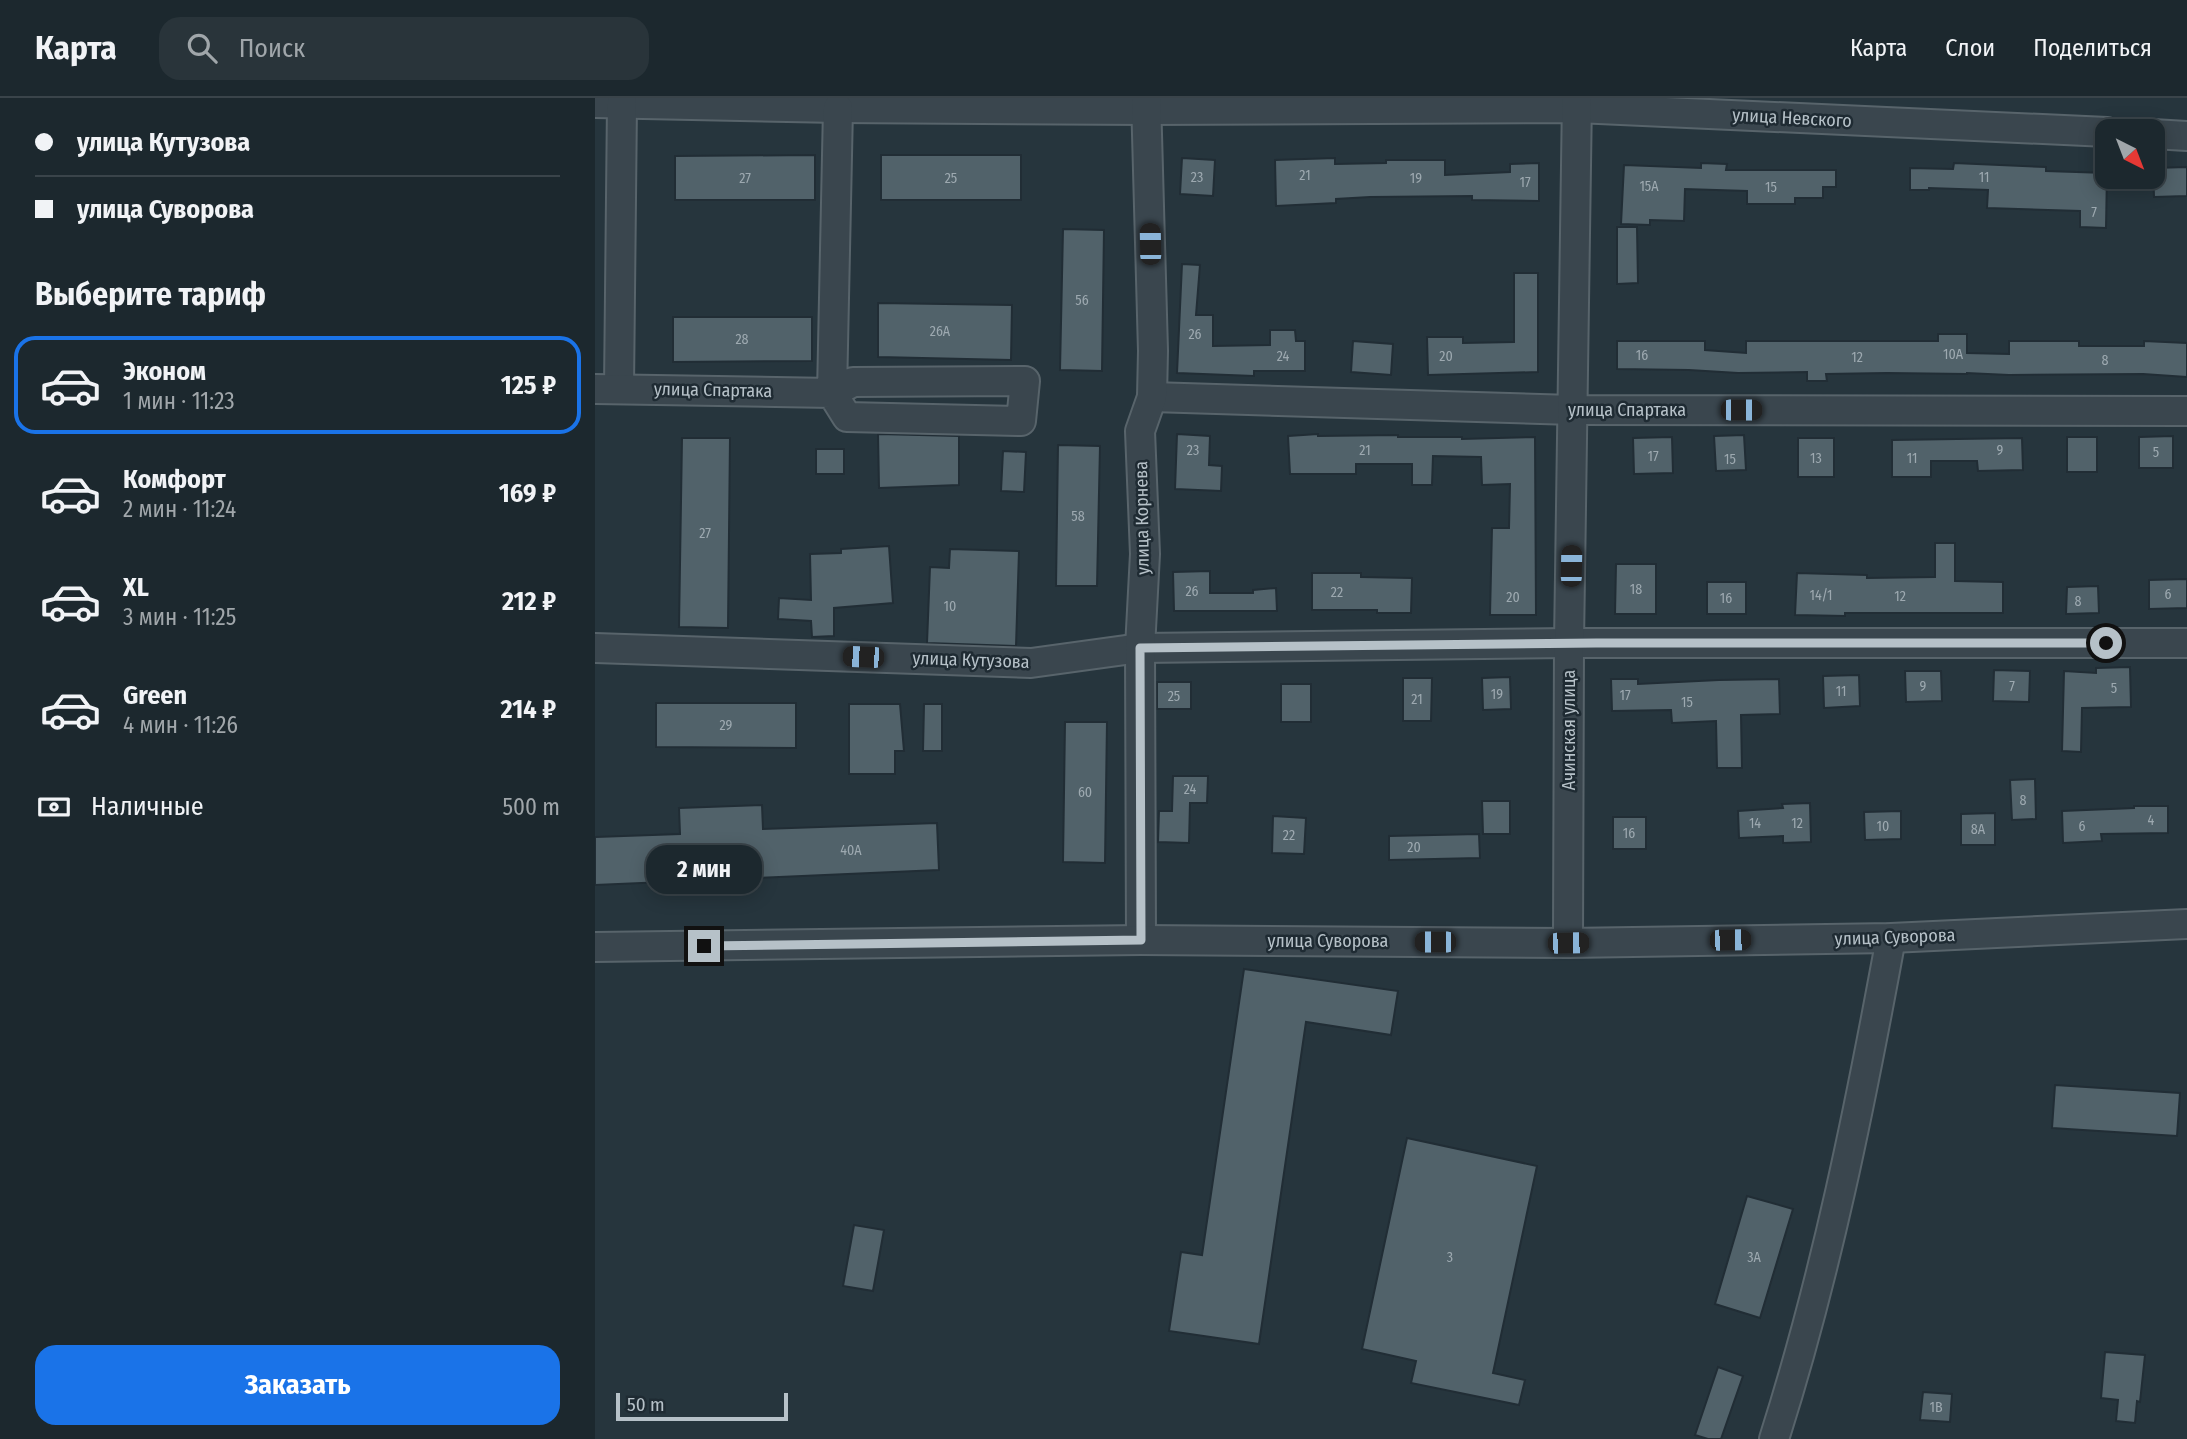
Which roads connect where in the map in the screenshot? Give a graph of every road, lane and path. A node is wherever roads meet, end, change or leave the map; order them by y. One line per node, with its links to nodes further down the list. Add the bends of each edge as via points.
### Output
1 (608, 103): 4 (street, улица Невского); 8 (street)
2 (1577, 103): 3 (street, улица Невского); 5 (street, улица Невского); 11 (street, Ачинская улица)
3 (1145, 104): 4 (street, улица Невского); 10 (street, улица Корнева)
4 (838, 108): 9 (street)
5 (2095, 131)
6 (2165, 135): 7 (street)
7 (2187, 136)
8 (607, 388): 9 (street, улица Спартака)
9 (832, 393): 9 (street, via 847,417 1021,421 1025,381 853,382)
10 (1152, 397): 11 (street, улица Спартака); 16 (street, улица Корнева, via 1140,431 1145,554)
11 (1573, 410): 12 (street, улица Спартака); 13 (street, Ачинская улица)
12 (2187, 411)
13 (1569, 643): 14 (street, улица Кутузова); 16 (street, улица Кутузова); 20 (street, Ачинская улица)
14 (2187, 643)
15 (595, 648): 16 (street, улица Кутузова, via 1031,663)
16 (1140, 648): 19 (street, улица Корнева)
17 (2187, 924): 18 (street, улица Суворова)
18 (1891, 938): 20 (street, улица Суворова); 22 (street, via 1826,1259)
19 (1141, 940): 20 (street, улица Суворова); 21 (street, улица Суворова)
20 (1568, 943)
21 (595, 947)
22 (1774, 1439)

